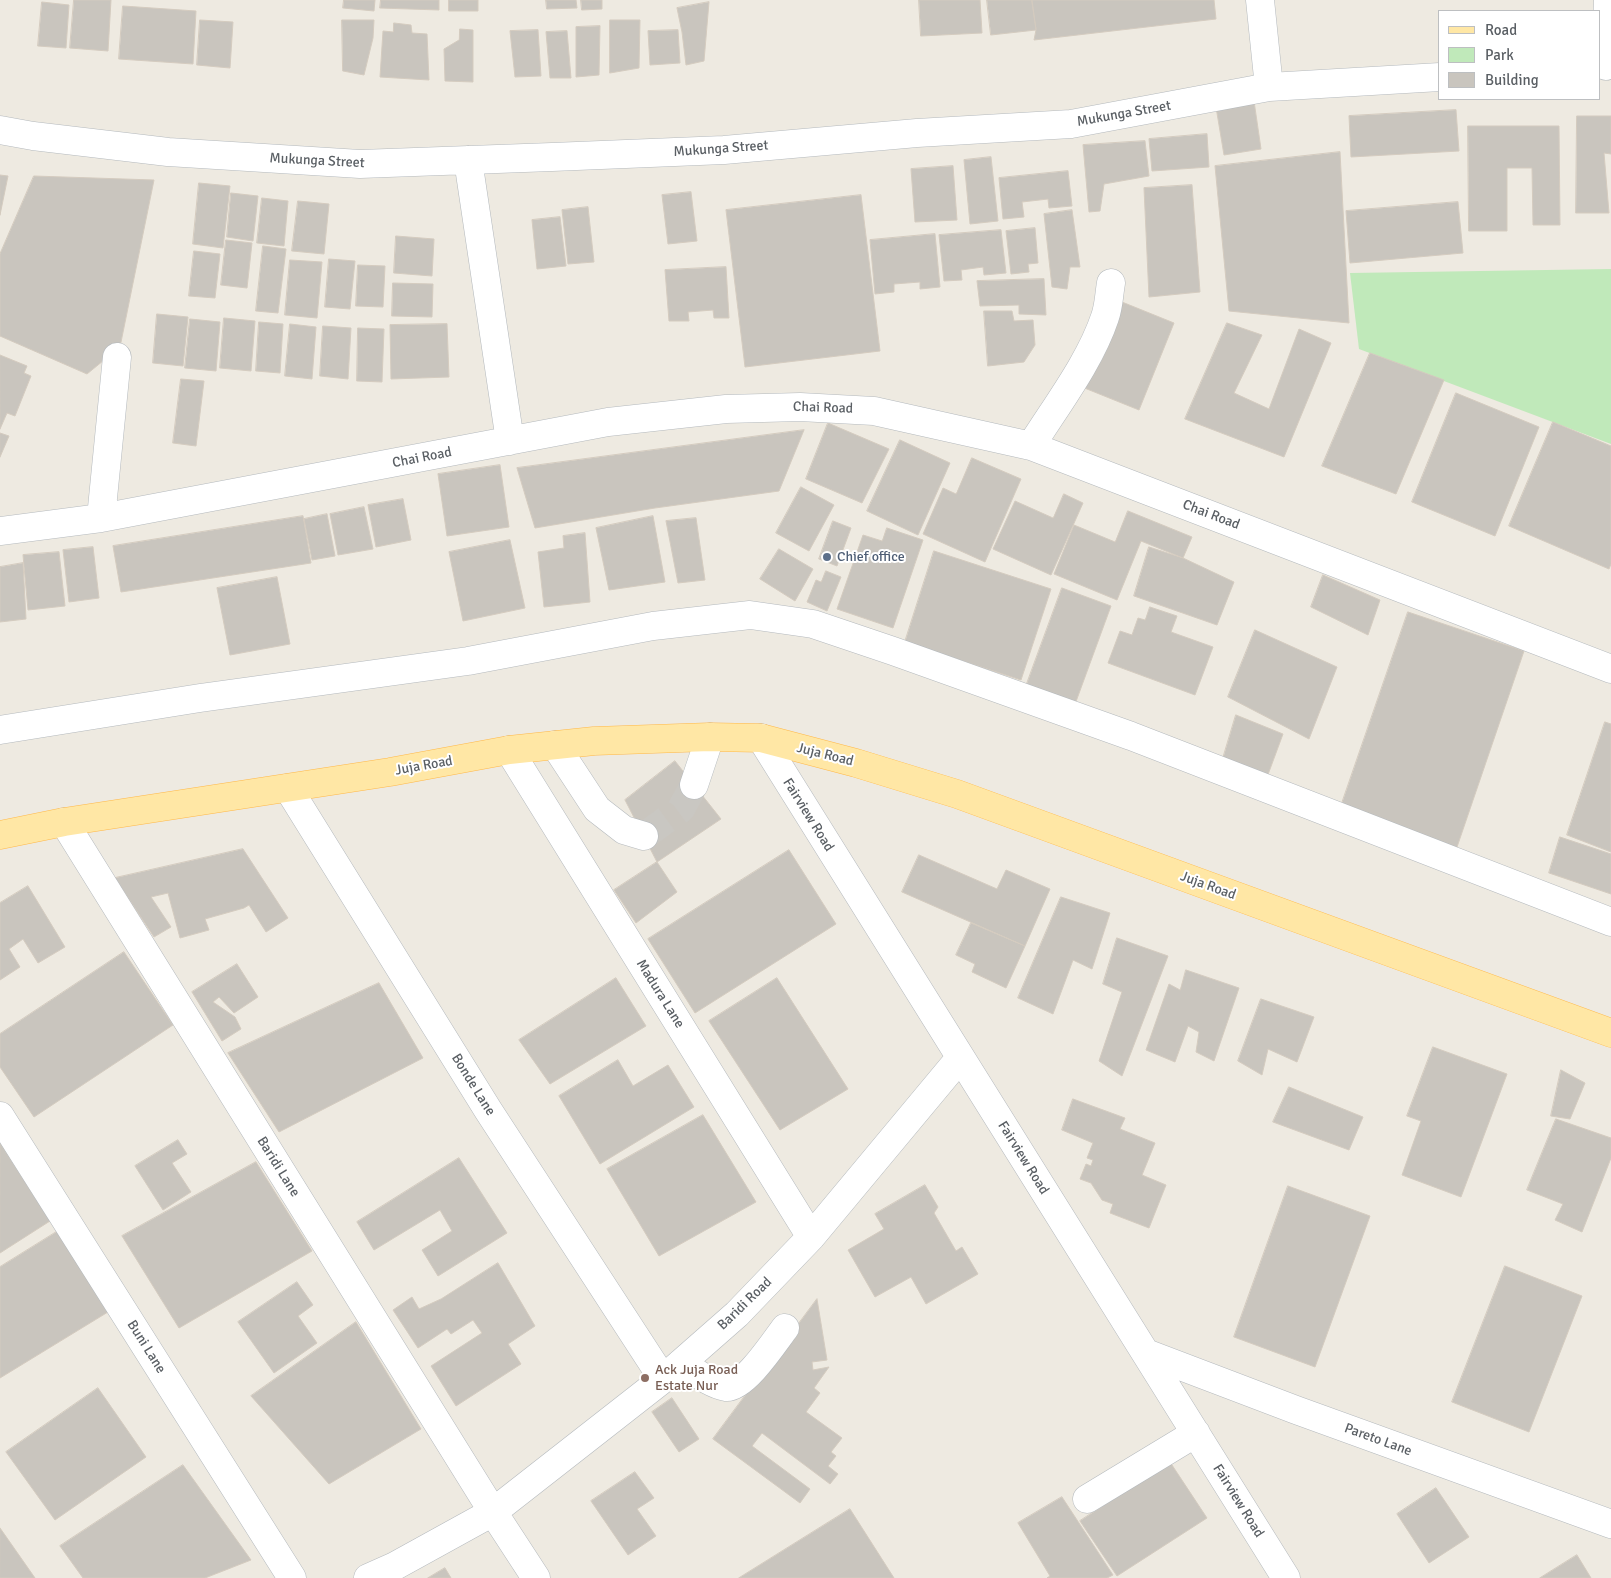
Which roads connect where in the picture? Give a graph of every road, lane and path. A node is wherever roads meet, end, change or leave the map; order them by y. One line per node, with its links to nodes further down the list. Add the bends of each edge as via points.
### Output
1 (1260, 0): 5 (street)
2 (1608, 0): 3 (street)
3 (1606, 66)
4 (1438, 76): 5 (street, Mukunga Street)
5 (1268, 87): 7 (street, Mukunga Street, via 1071,124 917,133 724,150)
6 (0, 130): 7 (street, Mukunga Street, via 168,152 351,164)
7 (468, 160): 10 (street)
8 (1111, 282): 11 (street, via 1106,315 1095,341)
9 (117, 356): 12 (street)
10 (510, 441): 11 (street, Chai Road, via 608,422 726,409 800,406 874,411); 12 (street, Chai Road)
11 (1031, 446): 14 (street, Chai Road)
12 (101, 518): 13 (street, Chai Road)
13 (0, 531)
14 (1611, 669)
15 (0, 730): 25 (street, via 468,661 654,626 750,615 813,624 1131,736)
16 (710, 737): 17 (main road, Juja Road); 18 (main road, Juja Road); 20 (street)
17 (761, 738): 26 (main road, Juja Road, via 957,794); 27 (street, Fairview Road)
18 (555, 745): 19 (main road, Juja Road); 24 (street, via 597,809 624,830)
19 (509, 750): 21 (main road, Juja Road); 29 (street, Madura Lane)
20 (694, 785)
21 (288, 788): 22 (main road, Juja Road); 32 (street, Bonde Lane, via 488,1110)
22 (64, 822): 23 (main road, Juja Road); 35 (street, Baridi Lane)
23 (0, 835)
24 (644, 836)
25 (1611, 922)
26 (1611, 1033)
27 (960, 1058): 29 (street, Baridi Road); 31 (street, Fairview Road)
28 (0, 1116): 37 (street, Buni Lane)
29 (811, 1238): 32 (street, Baridi Road, via 737,1314)
30 (785, 1328): 32 (street, via 746,1377 733,1386 725,1387)
31 (1146, 1353): 33 (street, Fairview Road); 36 (street, Pareto Lane)
32 (672, 1371): 35 (street, Baridi Road)
33 (1196, 1433): 34 (street); 40 (street, Fairview Road)
34 (1087, 1499)
35 (493, 1512): 38 (street, Baridi Road); 39 (street, Baridi Lane)
36 (1611, 1524)
37 (292, 1578)
38 (368, 1578)
39 (536, 1578)
40 (1286, 1578)

